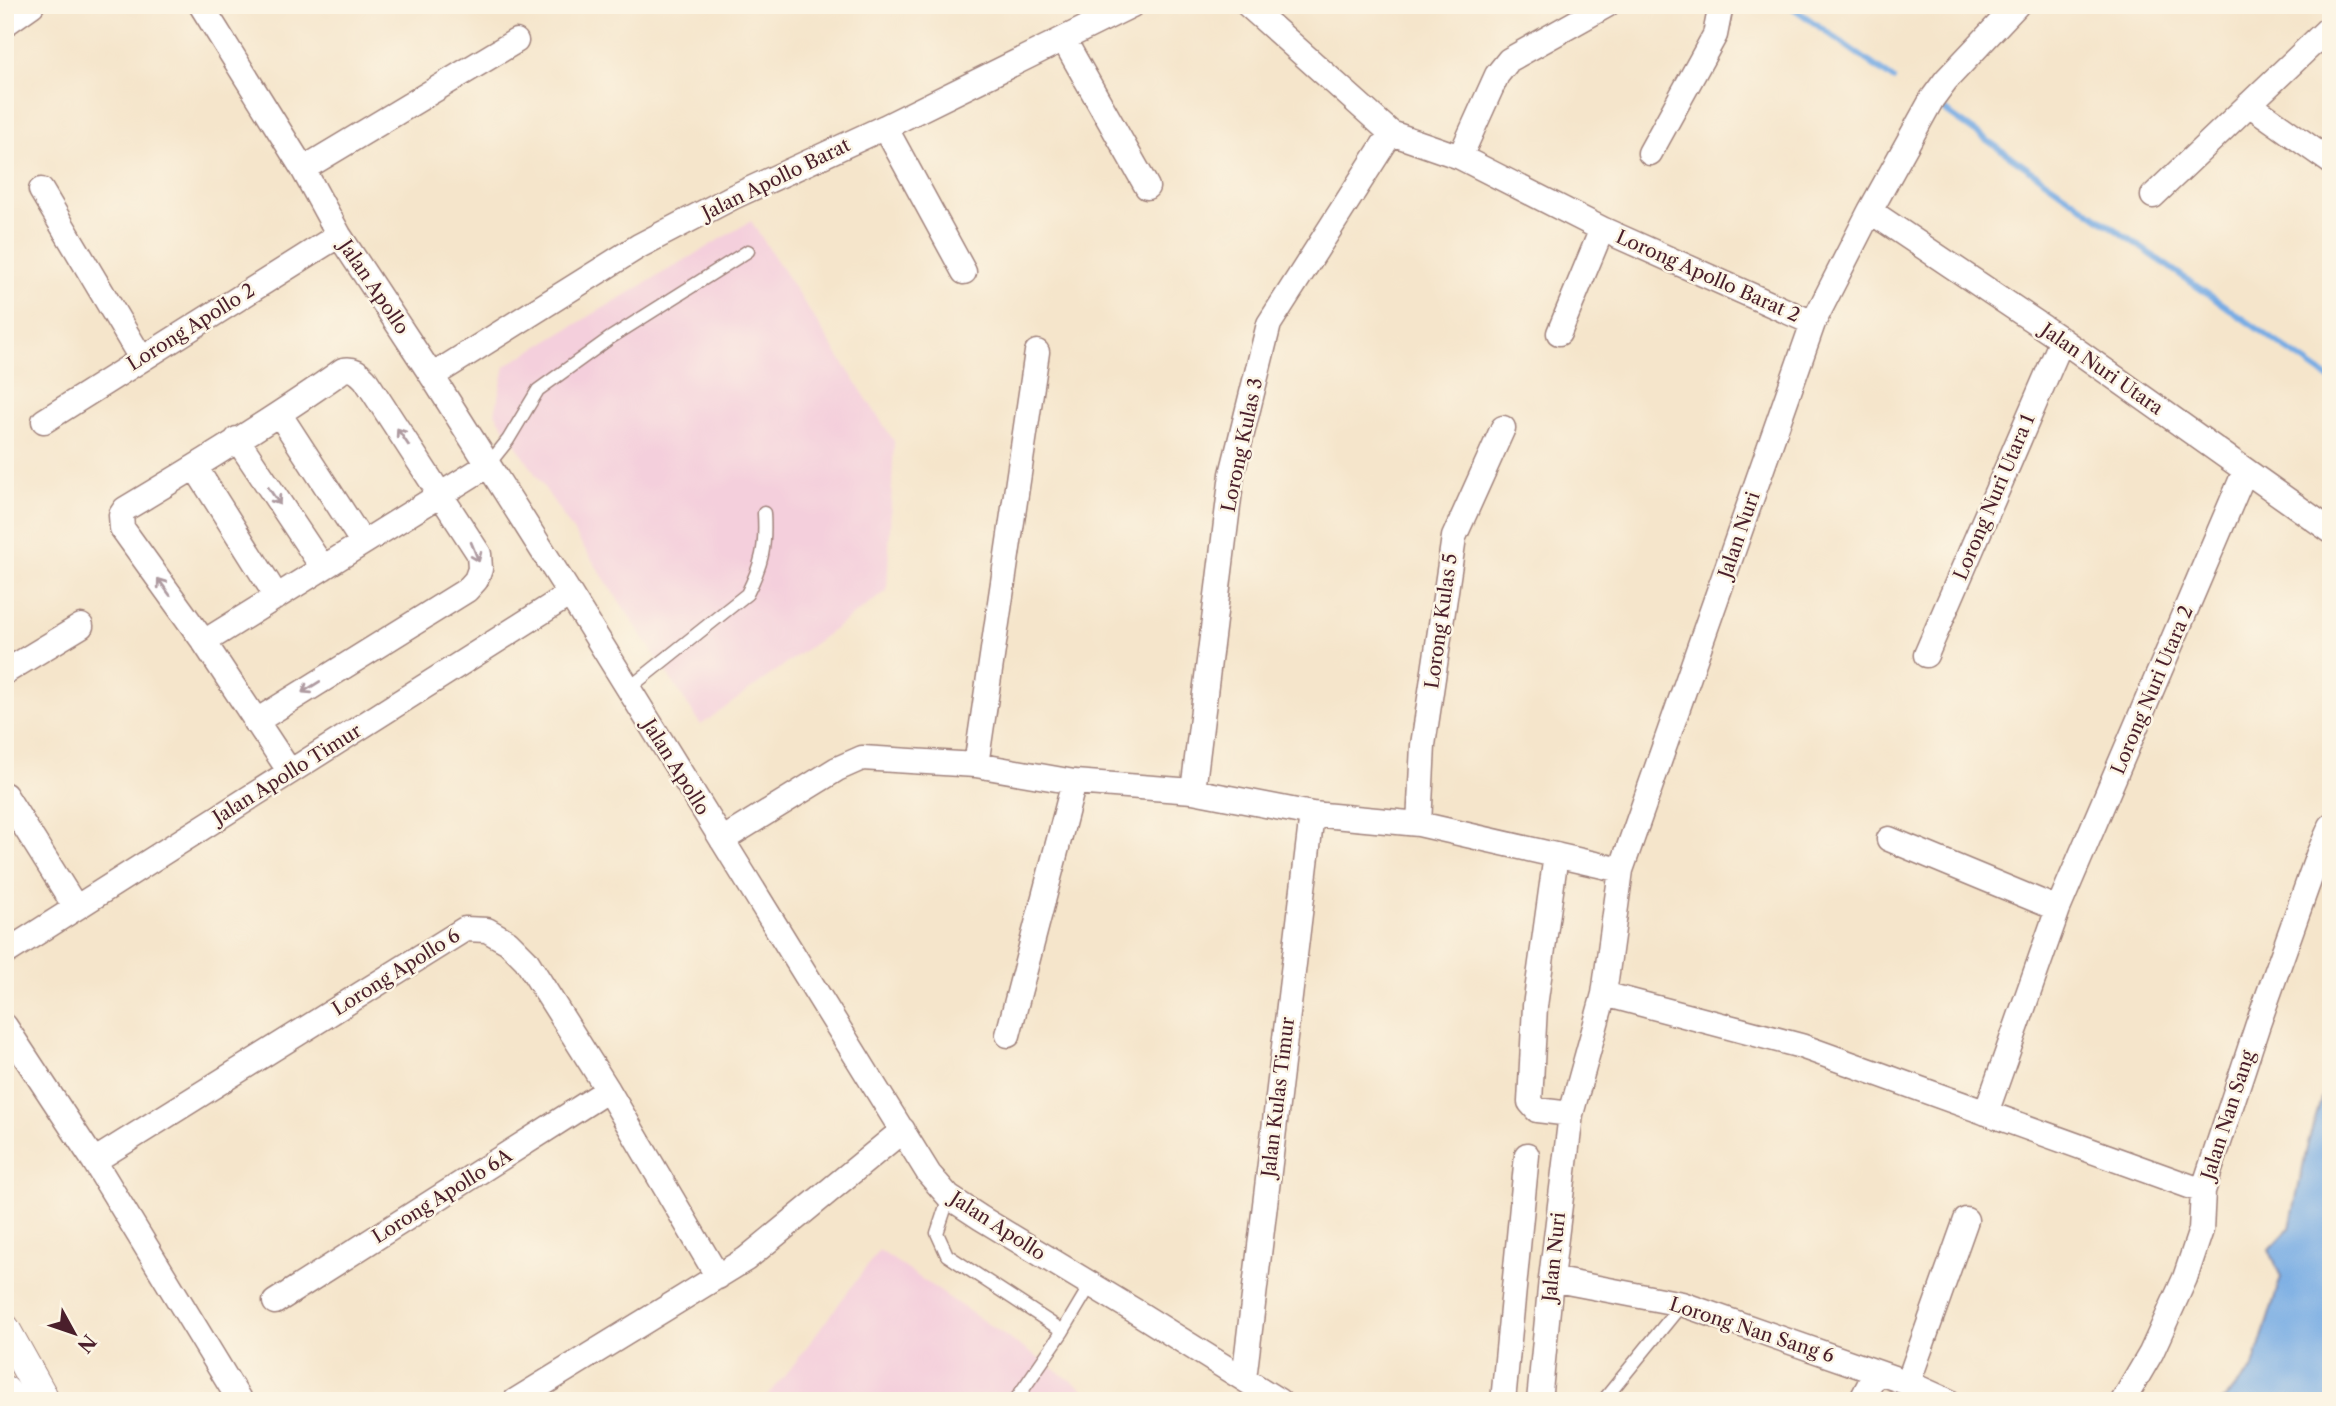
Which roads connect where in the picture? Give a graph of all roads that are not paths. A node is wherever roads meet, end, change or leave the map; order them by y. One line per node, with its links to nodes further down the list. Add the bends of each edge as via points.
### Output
1 (32, 5): 8 (street)
2 (201, 5): 18 (street, Jalan Apollo)
3 (1132, 5): 10 (street, Jalan Apollo Barat)
4 (1248, 5): 14 (street, Lorong Apollo Barat 2)
5 (1607, 5): 16 (street, via 1509,60 1497,75)
6 (1721, 5): 15 (street, via 1715,35)
7 (2017, 5): 22 (street, Jalan Nuri, via 1931,99)
8 (5, 24)
9 (2331, 26): 12 (street)
10 (1064, 40): 13 (street, Jalan Apollo Barat); 19 (street)
11 (516, 41): 18 (street)
12 (2249, 104): 17 (street); 21 (street)
13 (885, 127): 26 (street); 32 (street, Jalan Apollo Barat, via 639,246)
14 (1391, 133): 16 (street, Lorong Apollo Barat 2); 56 (street, Lorong Kulas 3, via 1269,324 1233,474)
15 (1650, 153)
16 (1460, 157): 23 (street, Lorong Apollo Barat 2)
17 (2331, 162)
18 (303, 169): 24 (street, Jalan Apollo)
19 (1147, 187)
20 (41, 190): 31 (street)
21 (2153, 196)
22 (1870, 211): 27 (street, Jalan Nuri); 29 (street, Jalan Nuri Utara)
23 (1602, 229): 27 (street, Lorong Apollo Barat 2); 28 (street, Lorong Apollo Barat 2)
24 (339, 235): 31 (street, Lorong Apollo 2); 32 (street, Jalan Apollo)
25 (748, 251): 37 (lane, via 610,338 538,390)
26 (964, 272)
27 (1813, 323): 64 (street, Jalan Nuri)
28 (1559, 333)
29 (2062, 340): 39 (street, Jalan Nuri Utara); 49 (street, Lorong Nuri Utara 1)
30 (1037, 352): 53 (street)
31 (141, 358): 34 (street, Lorong Apollo 2)
32 (432, 376): 37 (street, Jalan Apollo)
33 (280, 415): 36 (street); 40 (street, one-way to 33, via 356,370 344,370); 43 (street)
34 (44, 421)
35 (1503, 428): 59 (street, Lorong Kulas 5, via 1454,537 1423,745)
36 (237, 439): 38 (street); 44 (street, one-way to 44)
37 (488, 465): 40 (street); 45 (street, Jalan Apollo)
38 (195, 467): 46 (street); 48 (street, one-way to 38, via 120,519 125,509)
39 (2245, 471): 42 (street, Jalan Nuri Utara); 66 (street, Lorong Nuri Utara 2)
40 (441, 493): 43 (street); 52 (street, one-way to 52, via 479,554 477,580)
41 (764, 513): 51 (lane, via 765,543 747,594)
42 (2331, 531)
43 (363, 543): 44 (street)
44 (323, 568): 46 (street)
45 (570, 594): 51 (street, Jalan Apollo); 54 (street, Jalan Apollo Timur)
46 (277, 597): 48 (street)
47 (81, 626): 50 (street)
48 (204, 642): 52 (street)
49 (1926, 655)
50 (5, 672)
51 (628, 689): 62 (street, Jalan Apollo)
52 (255, 722): 54 (street)
53 (976, 765): 55 (street); 62 (street, via 862,758)
54 (290, 772): 65 (street, Jalan Apollo Timur)
55 (1074, 782): 56 (street); 70 (street)
56 (1193, 791): 58 (street)
57 (5, 795): 65 (street)
58 (1312, 814): 59 (street); 91 (street, Jalan Kulas Timur)
59 (1419, 824): 63 (street)
60 (2331, 826): 77 (street, Jalan Nan Sang)
61 (1889, 839): 66 (street)
62 (722, 840): 74 (street, Jalan Apollo)
63 (1556, 855): 64 (street); 73 (street, via 1535,1006 1530,1102 1537,1111)
64 (1621, 870): 68 (street, Jalan Nuri)
65 (76, 908): 67 (street, Jalan Apollo Timur)
66 (2059, 909): 72 (street, Lorong Nuri Utara 2)
67 (5, 953)
68 (1604, 994): 72 (street, via 1801,1046); 73 (street, Jalan Nuri)
69 (5, 1026): 76 (street)
70 (1008, 1035)
71 (608, 1090): 76 (street, Lorong Apollo 6, via 526,960 487,930 465,929); 82 (street, Lorong Apollo 6); 85 (street, Lorong Apollo 6A)
72 (1986, 1113): 77 (street)
73 (1572, 1114): 80 (street, Jalan Nuri)
74 (904, 1130): 79 (street, Jalan Apollo, via 929,1174); 82 (street)
75 (1527, 1155): 78 (street, Jalan Nuri)
76 (94, 1161): 97 (street)
77 (2203, 1191): 105 (street, Jalan Nan Sang, via 2201,1230 2185,1278)
78 (1522, 1196): 80 (street); 90 (street, Jalan Nuri)
79 (949, 1197): 84 (street, Jalan Apollo); 88 (lane, via 937,1233 947,1255)
80 (1559, 1203): 83 (street, Jalan Nuri)
81 (1966, 1220): 92 (street)
82 (718, 1277): 98 (street)
83 (1551, 1279): 86 (street, Lorong Nan Sang 6); 93 (street, Jalan Nuri)
84 (1091, 1284): 88 (lane); 91 (street, Jalan Apollo)
85 (275, 1302)
86 (1682, 1304): 89 (street, Lorong Nan Sang 6); 102 (lane)
87 (5, 1329): 96 (street)
88 (1063, 1331): 99 (lane)
89 (1876, 1372): 92 (street, Lorong Nan Sang 6); 103 (street)
90 (1507, 1373): 93 (street); 101 (street, Jalan Nuri)
91 (1244, 1379): 100 (street, Jalan Apollo)
92 (1909, 1383): 104 (street, Lorong Nan Sang 6)
93 (1541, 1389)
94 (5, 1391): 95 (street)
95 (11, 1401)
96 (45, 1401)
97 (240, 1401)
98 (515, 1401)
99 (1014, 1401)
100 (1279, 1401)
101 (1503, 1401)
102 (1603, 1401)
103 (1861, 1401)
104 (1948, 1401)
105 (2123, 1401)

